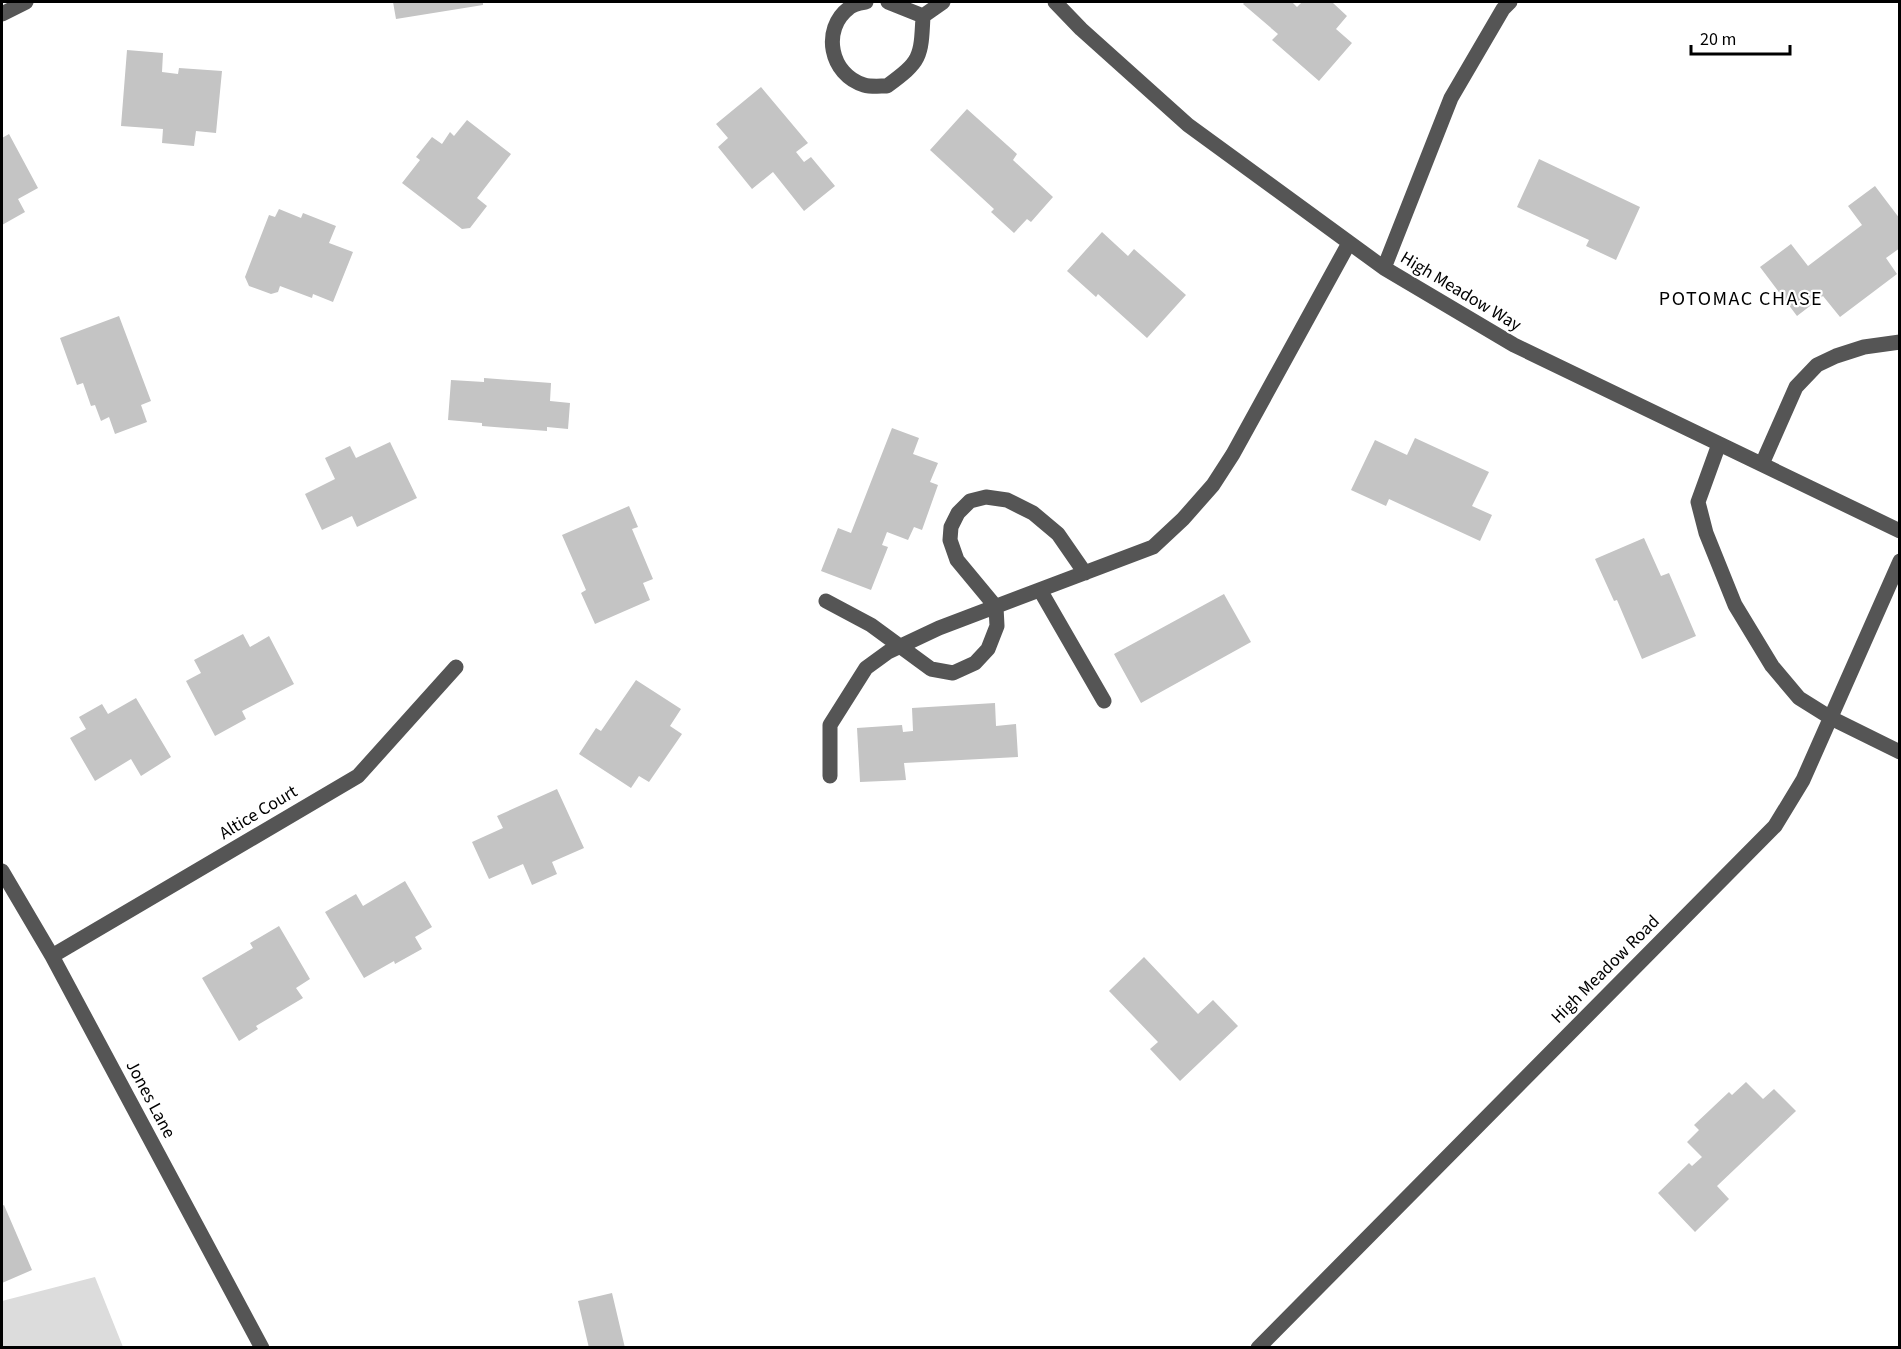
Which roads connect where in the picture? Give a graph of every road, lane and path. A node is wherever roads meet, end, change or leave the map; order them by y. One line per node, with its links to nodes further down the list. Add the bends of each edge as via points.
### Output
1 (26, 2): 7 (street)
2 (866, 2): 8 (street, via 850,6 835,23 831,38 836,62 847,75 864,85 887,86 910,69 921,50)
3 (888, 2): 8 (street)
4 (943, 2): 8 (street)
5 (1055, 2): 9 (street, High Meadow Way, via 1188,125)
6 (1510, 2): 10 (street, via 1451,98)
7 (2, 14)
8 (923, 16)
9 (1349, 243): 10 (street, High Meadow Way); 16 (street, via 1213,485 1153,547)
10 (1384, 268): 12 (street, High Meadow Way, via 1514,345)
11 (1899, 342): 13 (street, via 1864,347 1817,365 1796,387)
12 (1719, 444): 13 (street, High Meadow Way); 23 (street, via 1698,502 1731,595 1772,666 1799,698)
13 (1762, 464): 14 (street, High Meadow Way)
14 (1899, 531)
15 (1899, 561): 23 (street, High Meadow Road)
16 (1085, 573): 17 (street); 19 (street, via 1058,534 1033,513 1007,500 970,501 958,513 950,540 957,560)
17 (1040, 590): 19 (street); 22 (street)
18 (826, 600): 20 (street)
19 (996, 607): 20 (street); 20 (street, via 997,626 988,649 975,663 953,673 931,669)
20 (900, 646): 25 (street, via 866,668 830,725)
21 (456, 667): 27 (street, Altice Court, via 358,776)
22 (1104, 701)
23 (1831, 718): 24 (street); 29 (street, High Meadow Road, via 1803,780 1775,826)
24 (1899, 752)
25 (830, 776)
26 (2, 872): 27 (street, Jones Lane)
27 (52, 956): 28 (street, Jones Lane)
28 (262, 1347)
29 (1258, 1347)

